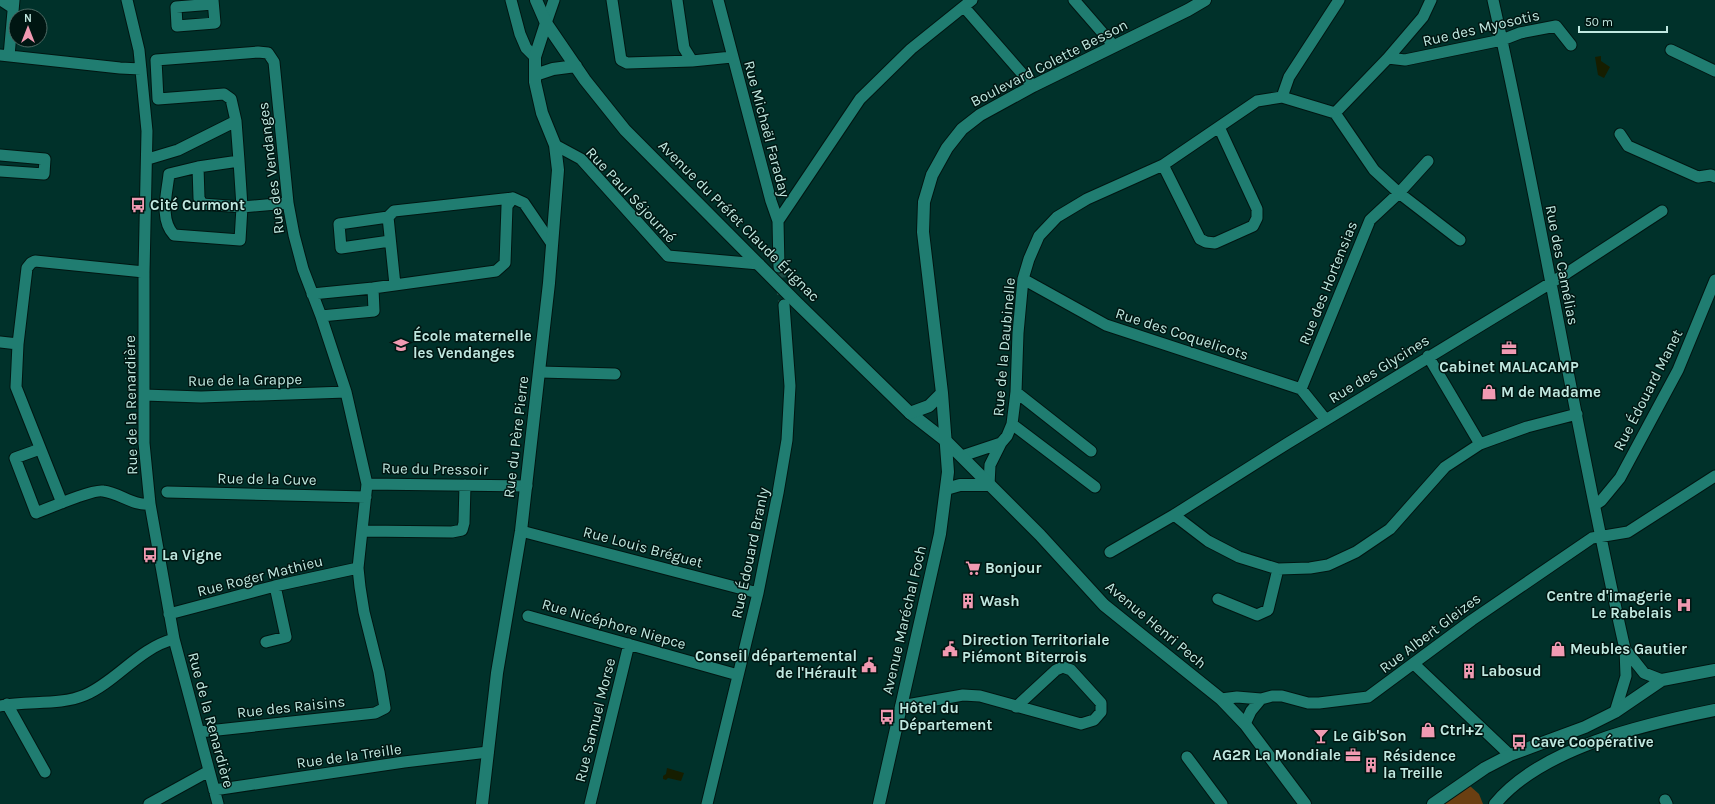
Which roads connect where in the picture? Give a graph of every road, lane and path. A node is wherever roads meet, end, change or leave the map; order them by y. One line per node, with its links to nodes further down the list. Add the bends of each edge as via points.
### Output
1 (1, 0): 14 (street)
2 (127, 0): 27 (street, Rue de la Renardière)
3 (511, 0): 23 (street, via 520,34 526,48)
4 (536, 0): 16 (main road, Avenue du Préfet Claude Érignac)
5 (554, 0): 16 (street)
6 (612, 0): 25 (street, via 621,60 627,63)
7 (677, 0): 25 (street, via 684,48)
8 (718, 0): 22 (street, Rue Michaël Faraday)
9 (1074, 0): 19 (street)
10 (1205, 0): 19 (main road, Boulevard Colette Besson)
11 (1339, 0): 31 (street, via 1289,76)
12 (1431, 0): 24 (street, via 1423,17)
13 (1493, 0): 17 (street, Rue des Camélias)
14 (13, 4): 21 (street)
15 (968, 4): 30 (street); 47 (street, via 911,49 860,99)
16 (546, 23): 23 (main road, Rue du Père Pierre); 26 (main road, Avenue du Préfet Claude Érignac)
17 (1502, 40): 18 (street, Rue des Myosotis, via 1520,33 1556,26); 24 (street, Rue des Myosotis, via 1405,60); 62 (street, Rue des Camélias)
18 (1570, 45)
19 (1114, 46): 30 (main road, Boulevard Colette Besson)
20 (1671, 50): 28 (street)
21 (4, 55): 27 (street)
22 (732, 56): 25 (street); 48 (street, Rue Michaël Faraday)
23 (535, 57): 29 (main road, Rue du Père Pierre)
24 (1388, 58): 32 (street)
25 (692, 61)
26 (576, 66): 29 (main road, via 553,69); 57 (main road, Avenue du Préfet Claude Érignac, via 625,130)
27 (142, 69): 38 (street, Rue de la Renardière)
28 (1715, 71)
29 (535, 75): 36 (main road, Rue du Père Pierre, via 542,113)
30 (1032, 86): 76 (main road, Boulevard Colette Besson, via 980,115 962,130 947,148 932,175 924,202 923,232)
31 (1282, 97): 32 (street, Rue de la Daubinelle); 34 (street, Rue de la Daubinelle, via 1257,101)
32 (1335, 113): 45 (street, via 1374,170)
33 (236, 121): 38 (street, Rue des Vendanges, via 178,150); 39 (street); 49 (street, Rue des Vendanges, via 231,99 224,94 158,99 156,60 268,53 274,62)
34 (1219, 127): 41 (street, Rue de la Daubinelle); 41 (street, via 1257,209 1257,218 1253,226 1215,243 1200,239)
35 (1620, 134): 44 (street, via 1628,146 1698,177)
36 (555, 145): 56 (main road, Rue du Père Pierre, via 558,170); 57 (street, Rue Paul Séjourné, via 581,159 668,256)
37 (0, 154): 43 (street, via 45,159 44,174)
38 (148, 158): 59 (street, Rue de la Renardière)
39 (239, 161): 42 (street); 50 (street)
40 (1428, 161): 45 (street, Rue des Hortensias)
41 (1164, 165): 60 (street, Rue de la Daubinelle, via 1087,199 1057,217 1039,236)
42 (198, 167): 50 (street, via 199,198 202,204); 50 (street, via 168,174 165,219 168,229 174,235 240,240)
43 (0, 171)
44 (1715, 177)
45 (1399, 194): 54 (street); 73 (street, Rue des Hortensias, via 1370,220)
46 (512, 198): 52 (street, via 394,211); 56 (street, via 524,203); 63 (street, via 507,206 505,263 496,271)
47 (794, 200): 48 (street); 53 (street)
48 (771, 201): 53 (street, Rue Michaël Faraday)
49 (288, 203): 50 (street); 65 (street, Rue des Vendanges, via 303,269)
50 (242, 207)
51 (1662, 211): 62 (street, Rue des Glycines)
52 (388, 217): 55 (street); 55 (street, via 339,224 341,248)
53 (778, 221): 58 (street, Rue Michaël Faraday)
54 (1460, 240)
55 (390, 241): 63 (street)
56 (552, 244): 71 (main road, Rue du Père Pierre)
57 (759, 264): 78 (main road, Avenue du Préfet Claude Érignac)
58 (779, 267)
59 (144, 272): 69 (street, via 35,260 30,262 27,268); 77 (street, Rue de la Renardière)
60 (1024, 279): 73 (street, Rue des Coquelicots, via 1106,325); 75 (street, Rue de la Daubinelle, via 1018,333)
61 (1715, 280): 100 (street, Rue Édouard Manet, via 1678,370 1620,478)
62 (1550, 283): 70 (street, Rue des Glycines); 79 (street, Rue des Camélias)
63 (395, 285): 64 (street)
64 (373, 288): 65 (street); 67 (street, via 374,311)
65 (312, 294): 67 (street, Rue des Vendanges)
66 (784, 305): 109 (street, Rue Édouard Branly, via 790,386 787,440)
67 (321, 316): 74 (street, Rue des Vendanges)
68 (0, 342): 69 (street)
69 (18, 344): 85 (street, via 16,387)
70 (1428, 356): 80 (street, Rue des Glycines); 84 (street)
71 (540, 372): 72 (street); 93 (main road, Rue du Père Pierre)
72 (615, 374)
73 (1301, 389): 80 (street)
74 (346, 392): 77 (street, Rue de la Grappe, via 201,397); 90 (street, Rue des Vendanges)
75 (1016, 392): 81 (street, Rue de la Daubinelle); 86 (street)
76 (942, 393): 78 (main road, via 929,406); 82 (main road, Boulevard Colette Besson)
77 (144, 395): 99 (street, Rue de la Renardière, via 144,443)
78 (910, 413): 82 (main road, Avenue du Préfet Claude Érignac)
79 (1576, 414): 84 (street, via 1527,426); 100 (street, Rue des Camélias)
80 (1326, 420): 101 (street, Rue des Glycines)
81 (1012, 424): 83 (street, Rue de la Daubinelle); 94 (street)
82 (946, 441): 87 (main road, Avenue Henri Pech); 88 (main road, Avenue Maréchal Foch)
83 (1001, 443): 87 (street); 92 (street, Rue de la Daubinelle, via 990,465)
84 (1480, 444): 107 (street, via 1445,467 1390,529 1356,552 1328,565)
85 (40, 449): 98 (street); 98 (street, via 15,458 36,513)
86 (1091, 451)
87 (962, 456): 88 (main road, via 952,463); 92 (main road, Avenue Henri Pech)
88 (948, 472): 95 (main road, Avenue Maréchal Foch)
89 (1715, 476): 104 (street, Rue Albert Gleizes, via 1628,532)
90 (366, 484): 91 (street, Rue du Pressoir); 97 (street, Rue des Vendanges)
91 (465, 485): 93 (street, Rue du Pressoir); 103 (street, via 462,530)
92 (989, 485): 95 (main road, via 960,485); 121 (main road, Avenue Henri Pech, via 1040,535 1104,605)
93 (527, 486): 102 (main road, Rue du Père Pierre)
94 (1095, 487)
95 (946, 489): 124 (main road, Avenue Maréchal Foch, via 940,534)
96 (167, 492): 97 (street, Rue de la Cuve)
97 (366, 497): 103 (street, Rue des Vendanges)
98 (62, 503): 99 (street, via 102,490 137,503)
99 (150, 504): 111 (street, Rue de la Renardière)
100 (1595, 505): 104 (street, Rue des Camélias)
101 (1174, 515): 105 (street, Rue des Glycines); 107 (street, via 1208,541 1233,554)
102 (521, 530): 109 (street, Rue Louis Bréguet); 131 (main road, Rue du Père Pierre, via 497,673)
103 (363, 531): 106 (street, Rue des Vendanges)
104 (1602, 537): 116 (street); 117 (street, Rue Albert Gleizes, via 1592,538 1535,576)
105 (1110, 552)
106 (358, 568): 108 (street, Rue Roger Mathieu); 126 (street, Rue des Vendanges, via 364,612)
107 (1278, 569): 110 (street, via 1268,610 1257,615)
108 (275, 586): 111 (street, Rue Roger Mathieu); 114 (street, via 286,637)
109 (758, 593): 119 (street, Rue Édouard Branly)
110 (1218, 599)
111 (169, 614): 113 (street, Rue de la Renardière)
112 (528, 616): 115 (street, Rue Nicéphore Niepce)
113 (174, 639): 123 (street, via 145,653 85,695 44,703); 130 (street, Rue de la Renardière)
114 (266, 642)
115 (629, 644): 119 (street, Rue Nicéphore Niepce); 140 (street, Rue Samuel Morse)
116 (1626, 649): 120 (street, via 1644,673); 128 (street, via 1626,676)
117 (1414, 664): 122 (street, Rue Albert Gleizes, via 1368,698 1319,703 1308,703 1282,696); 132 (street)
118 (1715, 670): 120 (main road)
119 (738, 674): 141 (street, Rue Édouard Branly)
120 (1662, 680): 128 (main road)
121 (1221, 699): 122 (street, Rue Albert Gleizes); 129 (main road, Avenue Henri Pech)
122 (1261, 699): 129 (street)
123 (4, 705): 135 (street)
124 (901, 706): 125 (street, via 963,694 980,696); 142 (main road, Avenue Maréchal Foch)
125 (1016, 707): 125 (street, via 1081,724 1094,720 1101,712 1101,703 1071,670 1063,667 1056,670)
126 (385, 708): 130 (street, Rue des Raisins, via 374,713)
127 (1715, 710): 146 (main road, via 1660,722 1592,743 1548,763 1519,780)
128 (1615, 712): 132 (main road)
129 (1245, 724): 144 (main road, Avenue Henri Pech)
130 (199, 732): 134 (street, Rue de la Renardière)
131 (488, 752): 136 (street, Rue de la Treille); 139 (main road, Rue du Père Pierre)
132 (1510, 755): 145 (main road)
133 (1187, 757): 143 (street)
134 (209, 771): 136 (street, Rue de la Renardière); 137 (street)
135 (45, 772)
136 (214, 790): 138 (street, Rue de la Renardière)
137 (149, 804)
138 (218, 804)
139 (482, 804)
140 (590, 804)
141 (707, 804)
142 (879, 804)
143 (1222, 804)
144 (1305, 804)
145 (1432, 804)
146 (1495, 804)

